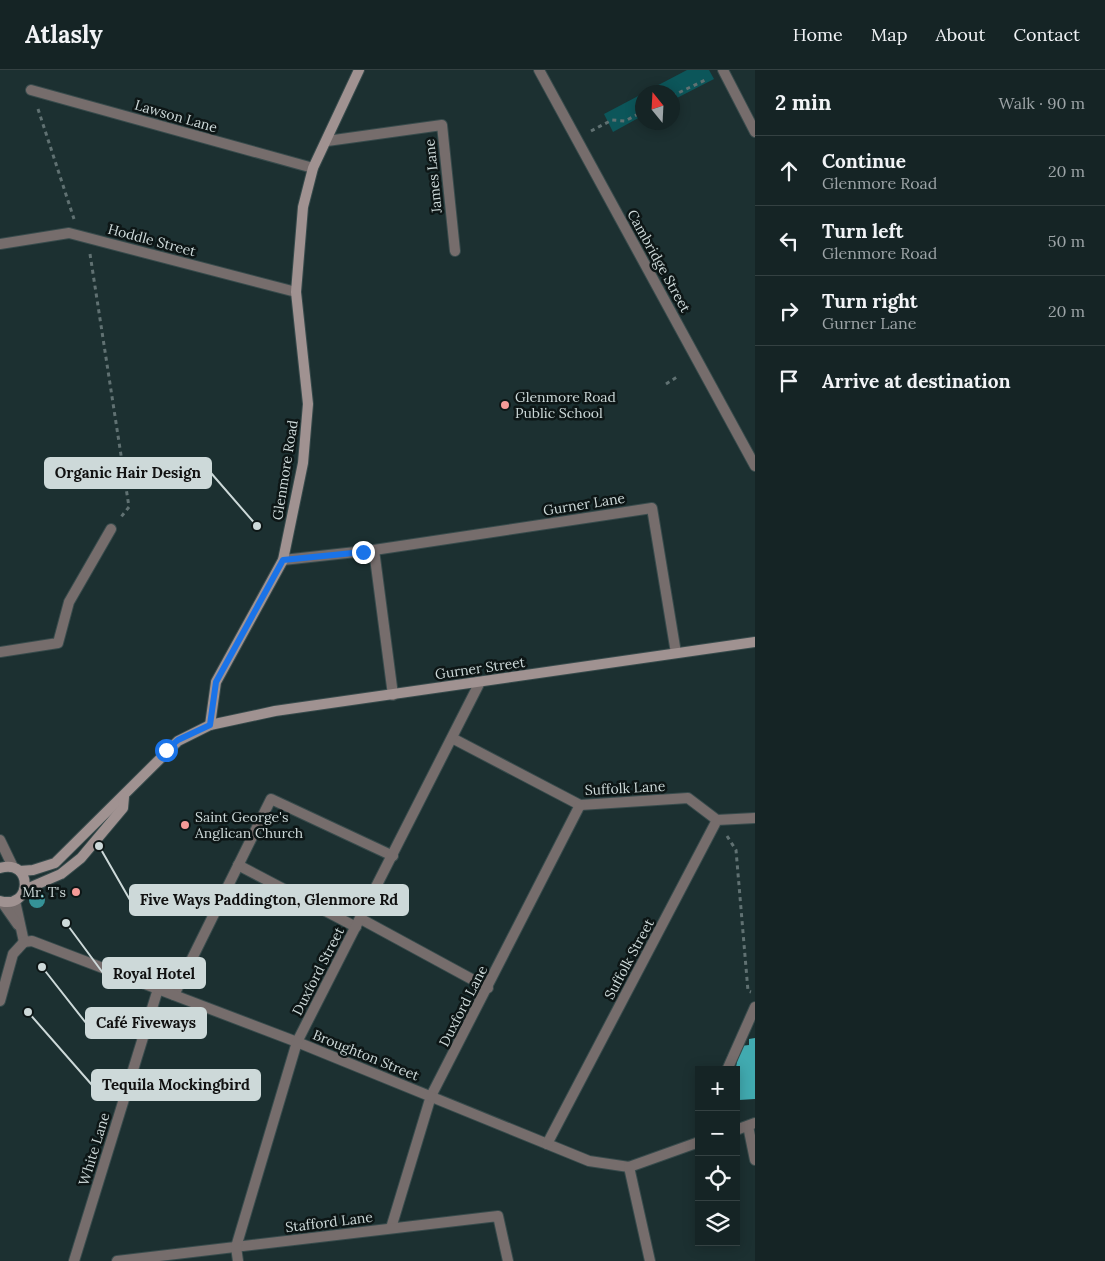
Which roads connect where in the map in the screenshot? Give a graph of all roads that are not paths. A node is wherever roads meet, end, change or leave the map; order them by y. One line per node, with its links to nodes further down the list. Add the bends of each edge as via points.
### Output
1 (359, 70): 6 (street, Glenmore Road)
2 (539, 70): 11 (street, Cambridge Street)
3 (723, 70): 5 (street)
4 (31, 90): 7 (street, Lawson Lane)
5 (755, 132)
6 (327, 141): 7 (street, Glenmore Road); 9 (street, James Lane, via 442,125)
7 (312, 168): 10 (street, Glenmore Road, via 303,207)
8 (0, 244): 10 (street, Hoddle Street, via 70,233)
9 (455, 251)
10 (296, 292): 14 (street, Glenmore Road, via 308,404 303,463)
11 (755, 466)
12 (111, 529): 16 (street, via 69,602 58,643)
13 (374, 550): 14 (street, Gurner Lane); 17 (street, Gurner Lane, via 652,508); 19 (street)
14 (283, 560): 20 (street, Glenmore Road, via 216,682)
15 (755, 642): 17 (street, Gurner Street)
16 (0, 652)
17 (676, 653): 18 (street, Gurner Street)
18 (480, 682): 19 (street, Gurner Street); 21 (street, Duxford Street)
19 (393, 695): 20 (street, Gurner Street, via 275,711)
20 (210, 725): 22 (street, via 178,740)
21 (452, 738): 23 (street, Suffolk Lane); 27 (street, Duxford Street)
22 (124, 797): 30 (street, via 113,803 73,848 55,863 33,870); 31 (street, via 122,808 81,858 61,874)
23 (580, 805): 25 (street, Suffolk Lane, via 688,798); 37 (street, Duxford Lane)
24 (755, 818): 25 (street)
25 (717, 820): 47 (street, Suffolk Street)
26 (0, 842): 30 (street)
27 (393, 856): 28 (street, via 271,799); 34 (street, Duxford Street)
28 (238, 866): 34 (street); 39 (street)
29 (0, 868): 30 (street)
30 (17, 869): 31 (street, via 25,882)
31 (24, 890): 32 (street)
32 (16, 900): 33 (street); 35 (street)
33 (1, 902): 35 (street)
34 (359, 922): 37 (street); 42 (street, Duxford Street)
35 (19, 925): 36 (street)
36 (24, 942): 38 (street, Broughton Street, via 41,944); 40 (street, via 14,954)
37 (488, 988): 44 (street, Duxford Lane)
38 (158, 989): 39 (street, Broughton Street); 52 (street, White Lane)
39 (174, 995): 42 (street, Broughton Street)
40 (0, 1001)
41 (755, 1008): 43 (street)
42 (297, 1042): 44 (street, Broughton Street); 51 (street, Duxford Street)
43 (729, 1066)
44 (431, 1096): 47 (street, Broughton Street); 50 (street, Duxford Lane)
45 (751, 1125): 48 (street)
46 (695, 1143): 49 (street, Broughton Street)
47 (547, 1144): 49 (street, Broughton Street, via 589,1161)
48 (755, 1160)
49 (629, 1167): 56 (street)
50 (391, 1228): 51 (street, Stafford Lane); 55 (street, Stafford Lane, via 498,1216)
51 (236, 1247): 53 (street, Stafford Lane); 54 (street, Duxford Street)
52 (74, 1261)
53 (117, 1261)
54 (238, 1261)
55 (508, 1261)
56 (650, 1261)

